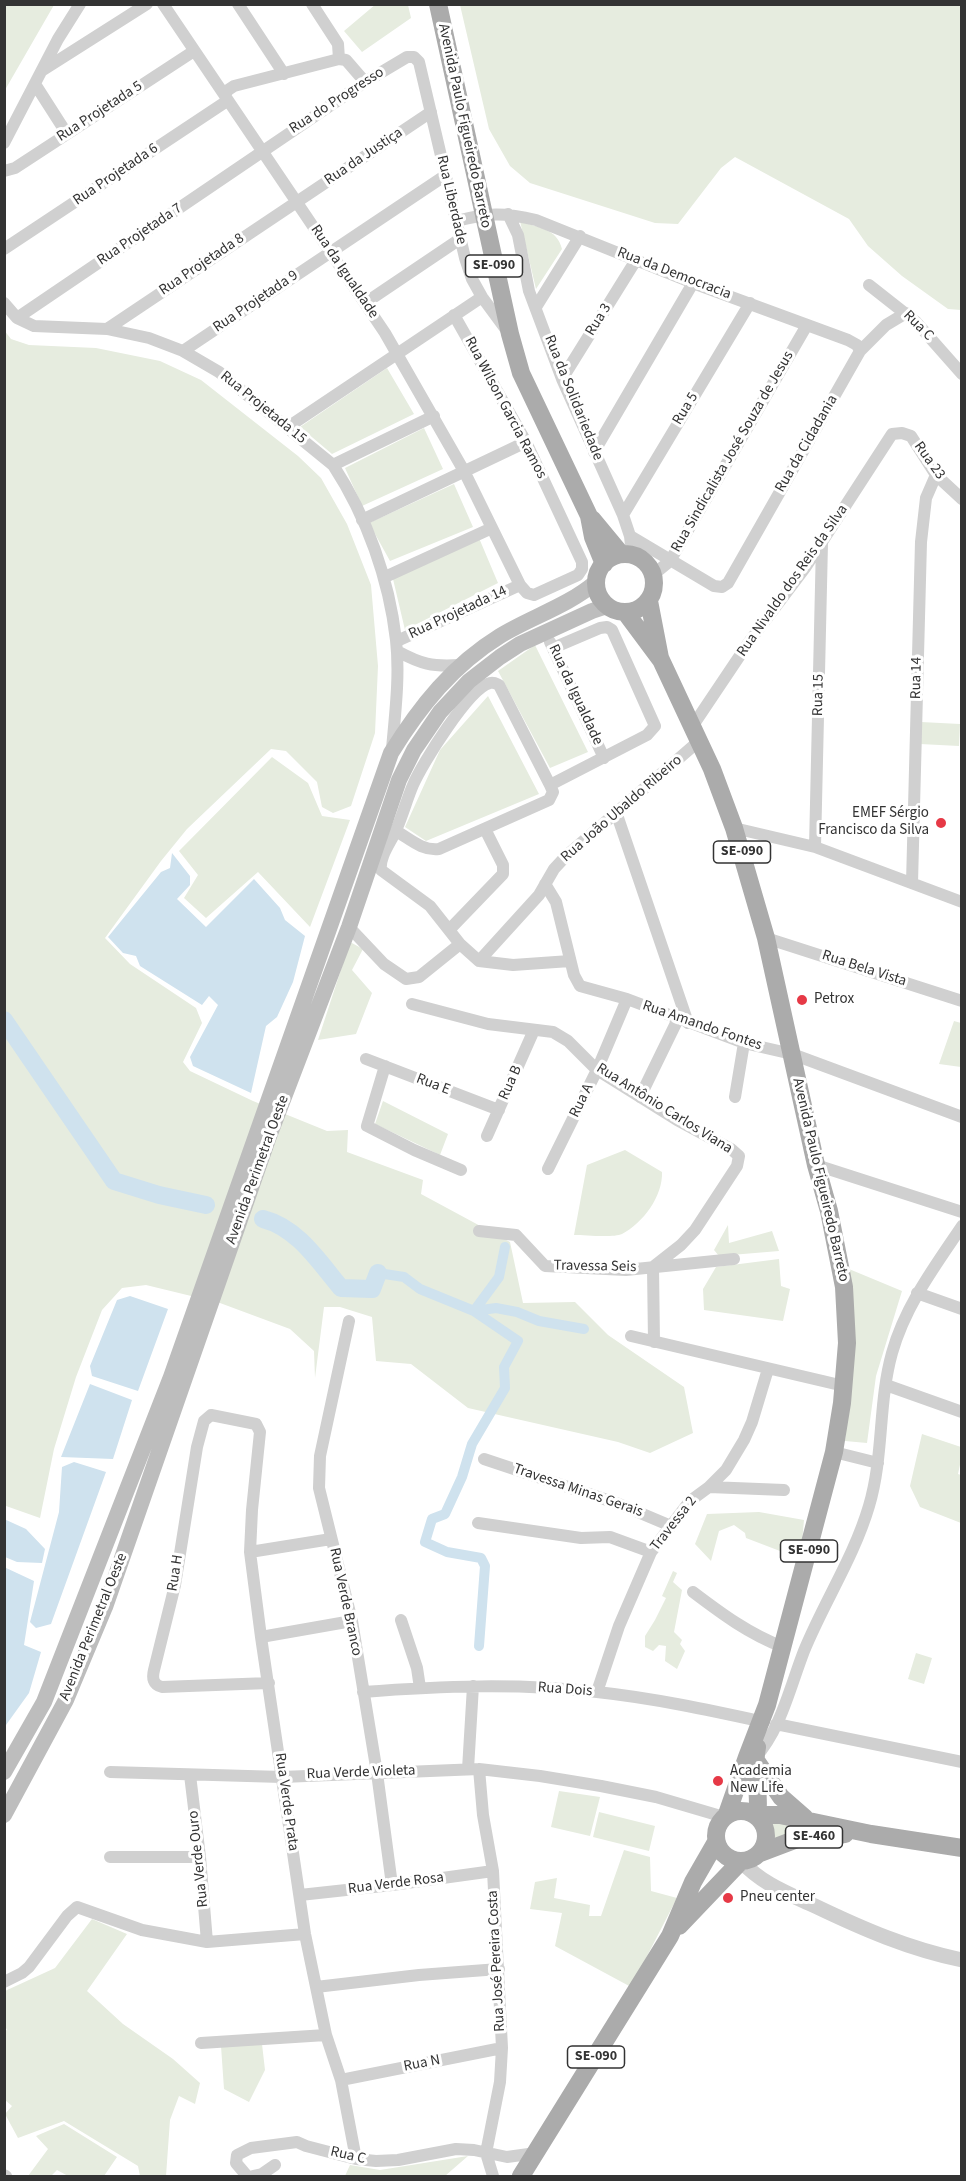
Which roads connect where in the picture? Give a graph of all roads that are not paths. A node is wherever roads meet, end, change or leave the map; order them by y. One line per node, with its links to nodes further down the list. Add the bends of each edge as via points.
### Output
1 (80, 4): 10 (street)
2 (147, 4): 10 (street)
3 (163, 4): 7 (street, Rua da Igualdade)
4 (238, 4): 11 (street)
5 (312, 4): 9 (street, via 338,44)
6 (438, 4): 22 (main road, Avenida Paulo Figueiredo Barreto / SE-090)
7 (194, 51): 14 (street, Rua da Igualdade); 16 (street, Rua Projetada 5)
8 (414, 57): 12 (street, Rua do Progresso, via 407,57); 15 (street, Rua Liberdade, via 419,62)
9 (339, 59): 11 (street); 12 (street, via 346,60)
10 (42, 70): 13 (street)
11 (284, 74): 14 (street, via 234,86)
12 (365, 82): 18 (street, Rua do Progresso)
13 (35, 84): 16 (street); 17 (street)
14 (226, 98): 18 (street, Rua da Igualdade); 27 (street, Rua Projetada 6)
15 (431, 112): 20 (street, Rua Liberdade); 21 (street, Rua da Justiça)
16 (67, 134): 19 (street, Rua Projetada 5)
17 (4, 143)
18 (262, 151): 21 (street, Rua da Igualdade); 39 (street, Rua Projetada 7)
19 (4, 171)
20 (446, 175): 24 (street, Rua Liberdade); 28 (street, Rua Projetada 9)
21 (297, 201): 28 (street, Rua da Igualdade); 41 (street, Rua Projetada 8)
22 (482, 214): 23 (street, Rua da Democracia); 24 (street, Rua da Democracia); 42 (main road, Avenida Paulo Figueiredo Barreto / SE-090)
23 (508, 214): 25 (street, Rua da Democracia); 36 (street, Rua da Solidariedade, via 518,235)
24 (456, 221): 26 (street, Rua Liberdade)
25 (580, 236): 29 (street, Rua da Democracia); 36 (street)
26 (460, 239): 32 (street, Rua Liberdade); 34 (street)
27 (4, 249)
28 (330, 253): 34 (street, Rua da Igualdade); 43 (street, Rua Projetada 9)
29 (636, 260): 30 (street, Rua da Democracia); 47 (street, Rua 3)
30 (693, 283): 35 (street, Rua da Democracia); 52 (street)
31 (868, 285): 37 (street, Rua C)
32 (482, 297): 38 (street); 42 (street, Rua Liberdade)
33 (4, 303): 39 (street)
34 (365, 303): 45 (street, Rua da Igualdade)
35 (750, 303): 40 (street, Rua da Democracia); 57 (street, Rua 5)
36 (536, 307): 47 (street, Rua da Solidariedade)
37 (906, 314): 44 (street, Rua da Cidadania, via 874,335); 46 (street, Rua C)
38 (454, 315): 45 (street); 51 (street, Rua Wilson Garcia Ramos)
39 (17, 318): 41 (street, Rua Projetada 15, via 34,326)
40 (807, 325): 44 (street, Rua da Democracia, via 848,340); 63 (street, Rua Sindicalista José Souza de Jesus)
41 (107, 329): 43 (street, Rua Projetada 15, via 149,338)
42 (510, 334): 58 (main road, Avenida Paulo Figueiredo Barreto / SE-090, via 521,373)
43 (183, 351): 49 (street, Rua Projetada 15, via 219,372)
44 (861, 351): 63 (street, Rua da Cidadania, via 728,583 714,586)
45 (397, 354): 48 (street, Rua da Igualdade); 49 (street)
46 (962, 374)
47 (562, 380): 52 (street, Rua da Solidariedade)
48 (434, 416): 53 (street); 54 (street, Rua da Igualdade)
49 (288, 427): 53 (street, Rua Projetada 15)
50 (892, 434): 55 (street, Rua 23, via 910,436); 61 (street, Rua Nivaldo dos Reis da Silva)
51 (526, 442): 54 (street); 68 (street, Rua Wilson Garcia Ramos, via 582,568 578,575 534,595)
52 (594, 452): 57 (street, Rua da Solidariedade)
53 (333, 465): 59 (street, Rua Projetada 15)
54 (464, 471): 59 (street); 60 (street, Rua da Igualdade)
55 (936, 475): 56 (street, Rua 23); 86 (street, Rua 14, via 926,498 921,542)
56 (962, 499)
57 (623, 515): 62 (street, Rua da Solidariedade)
58 (589, 516): 62 (main road, Avenida Paulo Figueiredo Barreto / SE-090); 64 (main road, Avenida Paulo Figueiredo Barreto / SE-090)
59 (362, 520): 66 (street, Rua Projetada 15)
60 (492, 528): 66 (street); 68 (street, Rua da Igualdade)
61 (822, 542): 77 (street, Rua Nivaldo dos Reis da Silva, via 749,642); 85 (street, Rua 15)
62 (628, 548): 63 (street); 64 (main road); 65 (main road, Avenida Paulo Figueiredo Barreto / SE-090)
63 (670, 561): 65 (street, Rua Sindicalista José Souza de Jesus)
64 (604, 564): 67 (main road)
65 (654, 574): 69 (main road, Avenida Paulo Figueiredo Barreto / SE-090, via 655,588)
66 (385, 577): 73 (street, Rua Projetada 15)
67 (596, 582): 70 (main road, via 598,596); 76 (main road, Avenida Perimetral Oeste, via 582,594 500,636)
68 (524, 589): 73 (street, Rua Projetada 14)
69 (649, 601): 71 (main road); 75 (main road, Avenida Paulo Figueiredo Barreto / SE-090)
70 (607, 606): 71 (main road); 72 (main road, Avenida Perimetral Oeste)
71 (626, 613): 75 (main road, Avenida Paulo Figueiredo Barreto / SE-090)
72 (546, 633): 74 (street, Rua da Igualdade); 89 (main road, Avenida Perimetral Oeste, via 500,657 470,681 440,712 414,750 399,780)
73 (397, 646): 76 (street, via 420,663 437,667); 78 (street, Rua Projetada 15)
74 (553, 648): 79 (street, Rua da Igualdade); 79 (street, Rua da Igualdade, via 600,628 612,630 655,726 647,735)
75 (661, 660): 77 (main road, Avenida Paulo Figueiredo Barreto / SE-090)
76 (460, 665): 78 (main road, Avenida Perimetral Oeste, via 412,718)
77 (696, 734): 81 (street, Rua João Ubaldo Ribeiro); 82 (main road, Avenida Paulo Figueiredo Barreto / SE-090)
78 (391, 753): 153 (main road, Avenida Perimetral Oeste, via 171,1377 44,1702)
79 (604, 758): 80 (street, Rua da Igualdade)
80 (550, 785): 83 (street, via 549,800); 84 (street, via 499,685 488,684 440,737 414,783)
81 (616, 812): 87 (street, Rua João Ubaldo Ribeiro, via 566,856); 98 (street)
82 (735, 828): 85 (street); 91 (main road, Avenida Paulo Figueiredo Barreto / SE-090)
83 (485, 829): 84 (street, via 431,850); 90 (street, via 503,865 503,874)
84 (396, 831): 90 (street, via 380,863 381,870 430,906)
85 (815, 847): 86 (street)
86 (912, 883): 88 (street)
87 (545, 884): 93 (street, Rua João Ubaldo Ribeiro); 94 (street, via 556,902)
88 (962, 902)
89 (350, 927): 92 (street, via 384,963 406,979 419,977); 158 (main road, Avenida Perimetral Oeste, via 268,1139 105,1607 66,1700)
90 (450, 929): 92 (street)
91 (766, 938): 96 (street, Rua Bela Vista); 101 (main road, Avenida Paulo Figueiredo Barreto / SE-090)
92 (460, 944): 93 (street)
93 (479, 961): 94 (street, via 513,965)
94 (570, 961): 95 (street, Rua Amando Fontes, via 578,984)
95 (627, 999): 98 (street, Rua Amando Fontes); 104 (street, Rua A)
96 (962, 1001)
97 (412, 1004): 99 (street, Rua Antônio Carlos Viana, via 488,1024)
98 (683, 1021): 100 (street, Rua Amando Fontes); 105 (street)
99 (534, 1030): 104 (street, Rua Antônio Carlos Viana, via 553,1032 563,1038); 107 (street, Rua B)
100 (744, 1043): 101 (street, Rua Amando Fontes); 106 (street)
101 (792, 1054): 108 (street, Rua Amando Fontes); 110 (main road, Avenida Paulo Figueiredo Barreto / SE-090)
102 (366, 1059): 103 (street, Rua E)
103 (385, 1066): 107 (street, Rua E); 113 (street, via 367,1126)
104 (597, 1070): 105 (street, Rua Antônio Carlos Viana); 112 (street, Rua A)
105 (640, 1097): 111 (street, Rua Antônio Carlos Viana, via 731,1149 739,1156)
106 (735, 1097)
107 (500, 1110): 109 (street, Rua B)
108 (962, 1117)
109 (487, 1136)
110 (816, 1165): 114 (street); 126 (main road, Avenida Paulo Figueiredo Barreto / SE-090, via 844,1287)
111 (737, 1166): 118 (street, Travessa Seis, via 695,1230)
112 (548, 1169)
113 (461, 1170)
114 (962, 1212)
115 (962, 1226): 119 (street)
116 (479, 1231): 118 (street, Travessa Seis, via 516,1235 545,1266 609,1270)
117 (734, 1258): 118 (street, Travessa Seis)
118 (653, 1267): 123 (street)
119 (917, 1293): 120 (street); 125 (street, via 896,1341)
120 (962, 1309)
121 (349, 1321): 136 (street, Rua Verde Branco, via 318,1469)
122 (631, 1336): 123 (street)
123 (654, 1342): 124 (street)
124 (768, 1369): 126 (street); 132 (street, Travessa 2, via 744,1440)
125 (886, 1385): 127 (street); 131 (street)
126 (844, 1386): 129 (main road, Avenida Paulo Figueiredo Barreto / SE-090)
127 (962, 1412)
128 (260, 1441): 137 (street, Rua Verde Prata); 144 (street, Rua H, via 256,1424 213,1414 204,1421 176,1585 153,1677 162,1687)
129 (834, 1452): 131 (street); 143 (main road, Avenida Paulo Figueiredo Barreto / SE-090)
130 (484, 1459): 135 (street, Travessa Minas Gerais, via 619,1504)
131 (878, 1462): 149 (street, via 869,1506 855,1543)
132 (709, 1487): 133 (street); 135 (street, Travessa 2, via 694,1496)
133 (784, 1490)
134 (478, 1523): 138 (street, via 581,1538 610,1537)
135 (671, 1526): 138 (street, Travessa 2)
136 (331, 1539): 137 (street); 141 (street, Rua Verde Branco)
137 (250, 1552): 142 (street, Rua Verde Prata)
138 (651, 1552): 148 (street, Travessa 2, via 619,1626)
139 (693, 1592): 143 (street, via 758,1638)
140 (401, 1620): 146 (street)
141 (352, 1621): 142 (street); 147 (street, Rua Verde Branco)
142 (261, 1637): 144 (street, Rua Verde Prata)
143 (783, 1647): 149 (main road, Avenida Paulo Figueiredo Barreto / SE-090)
144 (269, 1683): 157 (street, Rua Verde Prata)
145 (473, 1686): 146 (street, Rua Dois); 148 (street, Rua Dois); 152 (street)
146 (420, 1688): 147 (street, Rua Dois)
147 (363, 1692): 155 (street, Rua Verde Branco)
148 (597, 1692): 149 (street, Rua Dois)
149 (766, 1720): 150 (main road, Avenida Paulo Figueiredo Barreto / SE-090); 151 (street, Rua Dois); 159 (main road, Avenida Paulo Figueiredo Barreto / SE-090)
150 (755, 1759): 160 (main road, Avenida Paulo Figueiredo Barreto / SE-090); 161 (main road, via 781,1797)
151 (962, 1762)
152 (473, 1769): 155 (street, Rua Verde Violeta); 159 (street, Rua Verde Violeta, via 601,1786); 169 (street, Rua José Pereira Costa)
153 (4, 1772)
154 (110, 1772): 156 (street, Rua Verde Violeta)
155 (377, 1773): 157 (street, Rua Verde Violeta); 170 (street, Rua Verde Branco)
156 (190, 1775): 157 (street, Rua Verde Violeta); 167 (street, Rua Verde Ouro)
157 (282, 1777): 171 (street, Rua Verde Prata)
158 (4, 1815)
159 (726, 1815): 160 (main road, via 739,1810); 163 (main road, via 716,1828)
160 (759, 1817): 161 (main road, SE-460, via 771,1814); 165 (main road, via 766,1832)
161 (807, 1819): 162 (main road, SE-460)
162 (871, 1834): 164 (main road, SE-460); 165 (main road, SE-460, via 797,1839)
163 (716, 1842): 168 (main road, via 725,1856); 173 (main road, SE-090, via 693,1882)
164 (962, 1848)
165 (760, 1853): 168 (main road)
166 (110, 1857): 167 (street)
167 (201, 1857): 174 (street, Rua Verde Ouro)
168 (741, 1861): 173 (main road, SE-090); 175 (street, via 765,1883 872,1933)
169 (493, 1871): 170 (street, Rua Verde Rosa); 176 (street, Rua José Pereira Costa)
170 (392, 1885): 171 (street, Rua Verde Rosa)
171 (300, 1895): 172 (street, Rua Verde Prata)
172 (305, 1934): 174 (street); 178 (street, Rua Verde Prata)
173 (670, 1936): 184 (main road, SE-090)
174 (207, 1942): 177 (street, via 150,1933 75,1908 30,1967)
175 (962, 1960)
176 (499, 1969): 178 (street); 181 (street, Rua José Pereira Costa)
177 (4, 1982)
178 (316, 1987): 179 (street, Rua Verde Prata)
179 (326, 2035): 180 (street); 182 (street, Rua Verde Prata)
180 (201, 2043)
181 (502, 2048): 182 (street, Rua N); 183 (street, Rua José Pereira Costa, via 500,2082)
182 (341, 2080): 185 (street, Rua Verde Prata)
183 (486, 2153): 184 (street, via 511,2158); 185 (street, Rua C, via 456,2148 386,2161); 189 (street, Rua José Pereira Costa)
184 (536, 2154): 190 (main road, SE-090)
185 (356, 2159): 187 (street, Rua C, via 297,2142 251,2148 237,2155 236,2163)
186 (275, 2165): 188 (street)
187 (247, 2176)
188 (253, 2176)
189 (493, 2176)
190 (521, 2176)

